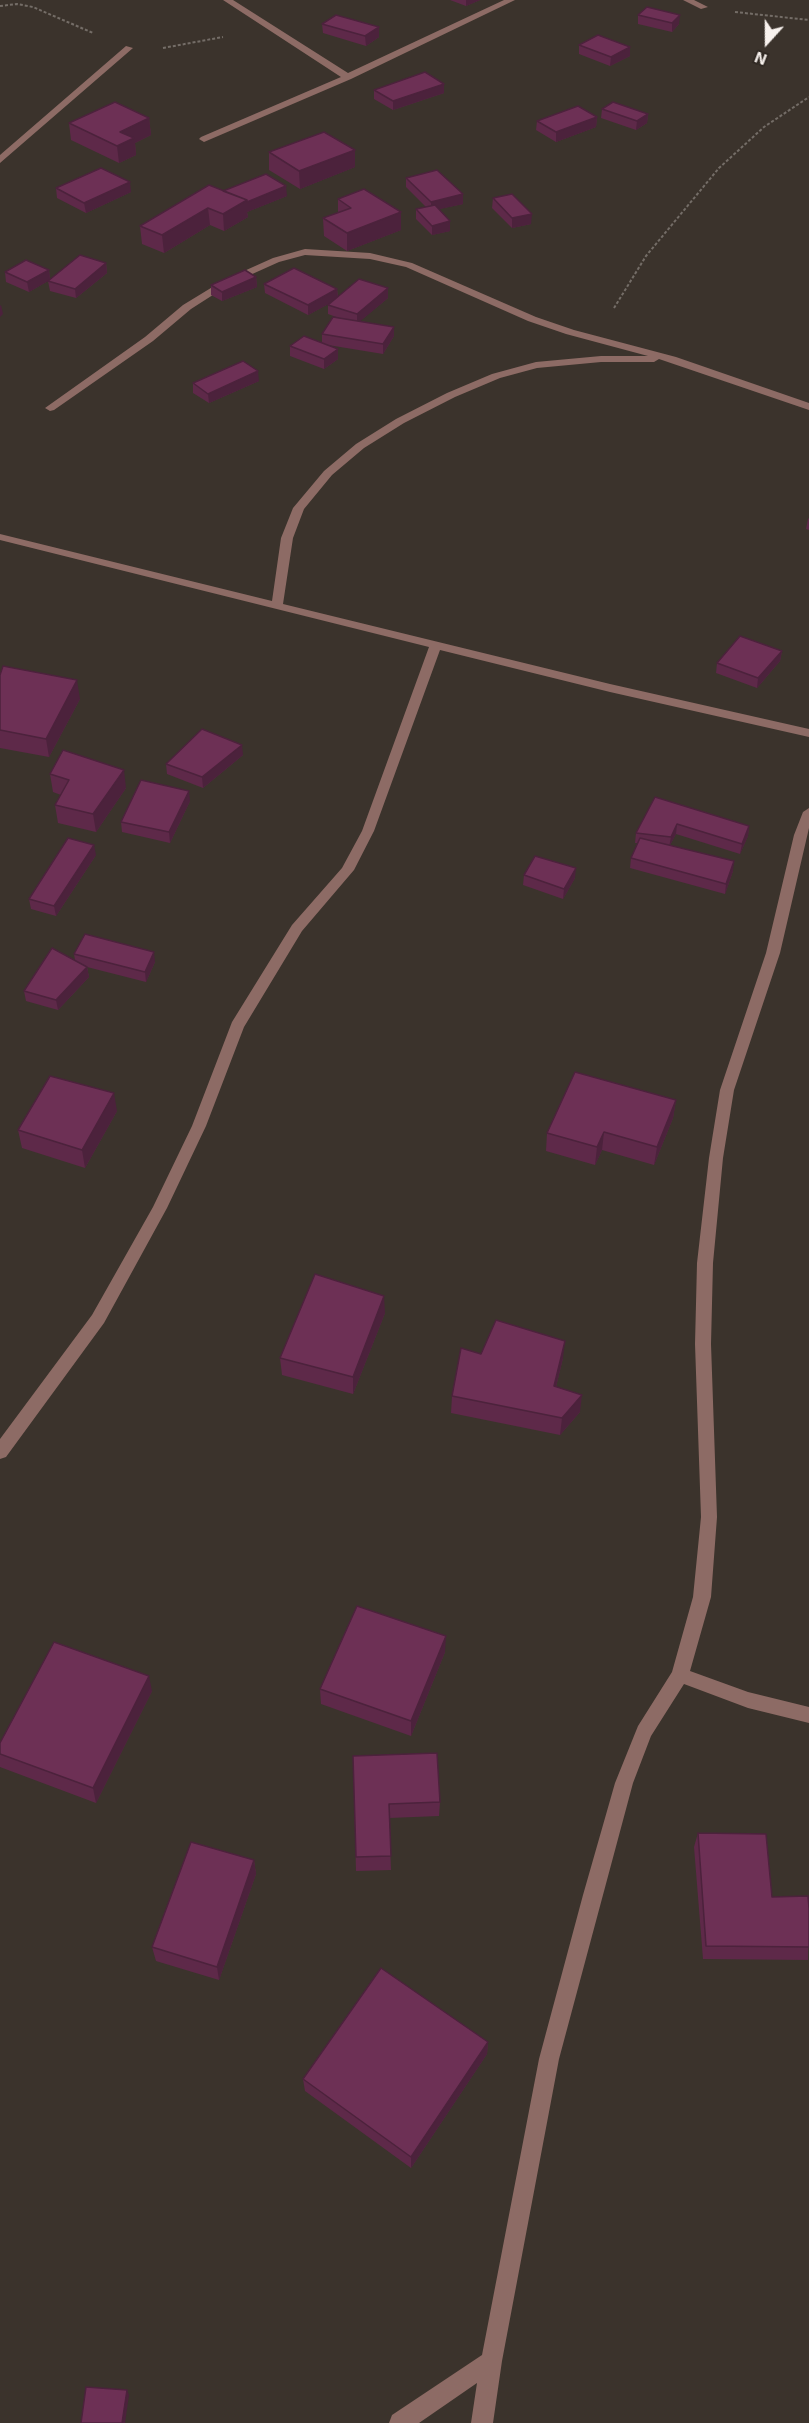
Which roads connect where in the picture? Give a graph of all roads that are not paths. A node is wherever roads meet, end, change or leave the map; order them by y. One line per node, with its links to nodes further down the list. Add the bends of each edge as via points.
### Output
1 (227, 0): 6 (street)
2 (511, 0): 6 (street)
3 (687, 0): 4 (street)
4 (704, 7)
5 (129, 48): 8 (street)
6 (348, 77): 7 (street)
7 (204, 139)
8 (0, 160)
9 (672, 359): 10 (street); 11 (street, via 532,320 409,265 370,256 305,252 227,282); 13 (street, via 601,359 536,365 487,380 400,421 360,446 328,473 300,508 287,538)
10 (809, 406)
11 (50, 408)
12 (0, 537): 13 (street)
13 (277, 606): 14 (street)
14 (436, 645): 15 (street); 17 (street, via 392,772 363,841 347,870 297,928 237,1026 199,1126 160,1208 98,1319)
15 (809, 734)
16 (809, 812): 18 (street, via 800,835 773,953 727,1090 716,1158 705,1263 703,1344 709,1517 702,1597)
17 (0, 1452)
18 (680, 1675): 19 (street, via 748,1700); 20 (street, via 644,1732 624,1783 592,1895 549,2059)
19 (809, 1715)
20 (491, 2361): 21 (street); 22 (street)
21 (400, 2423)
22 (482, 2423)

